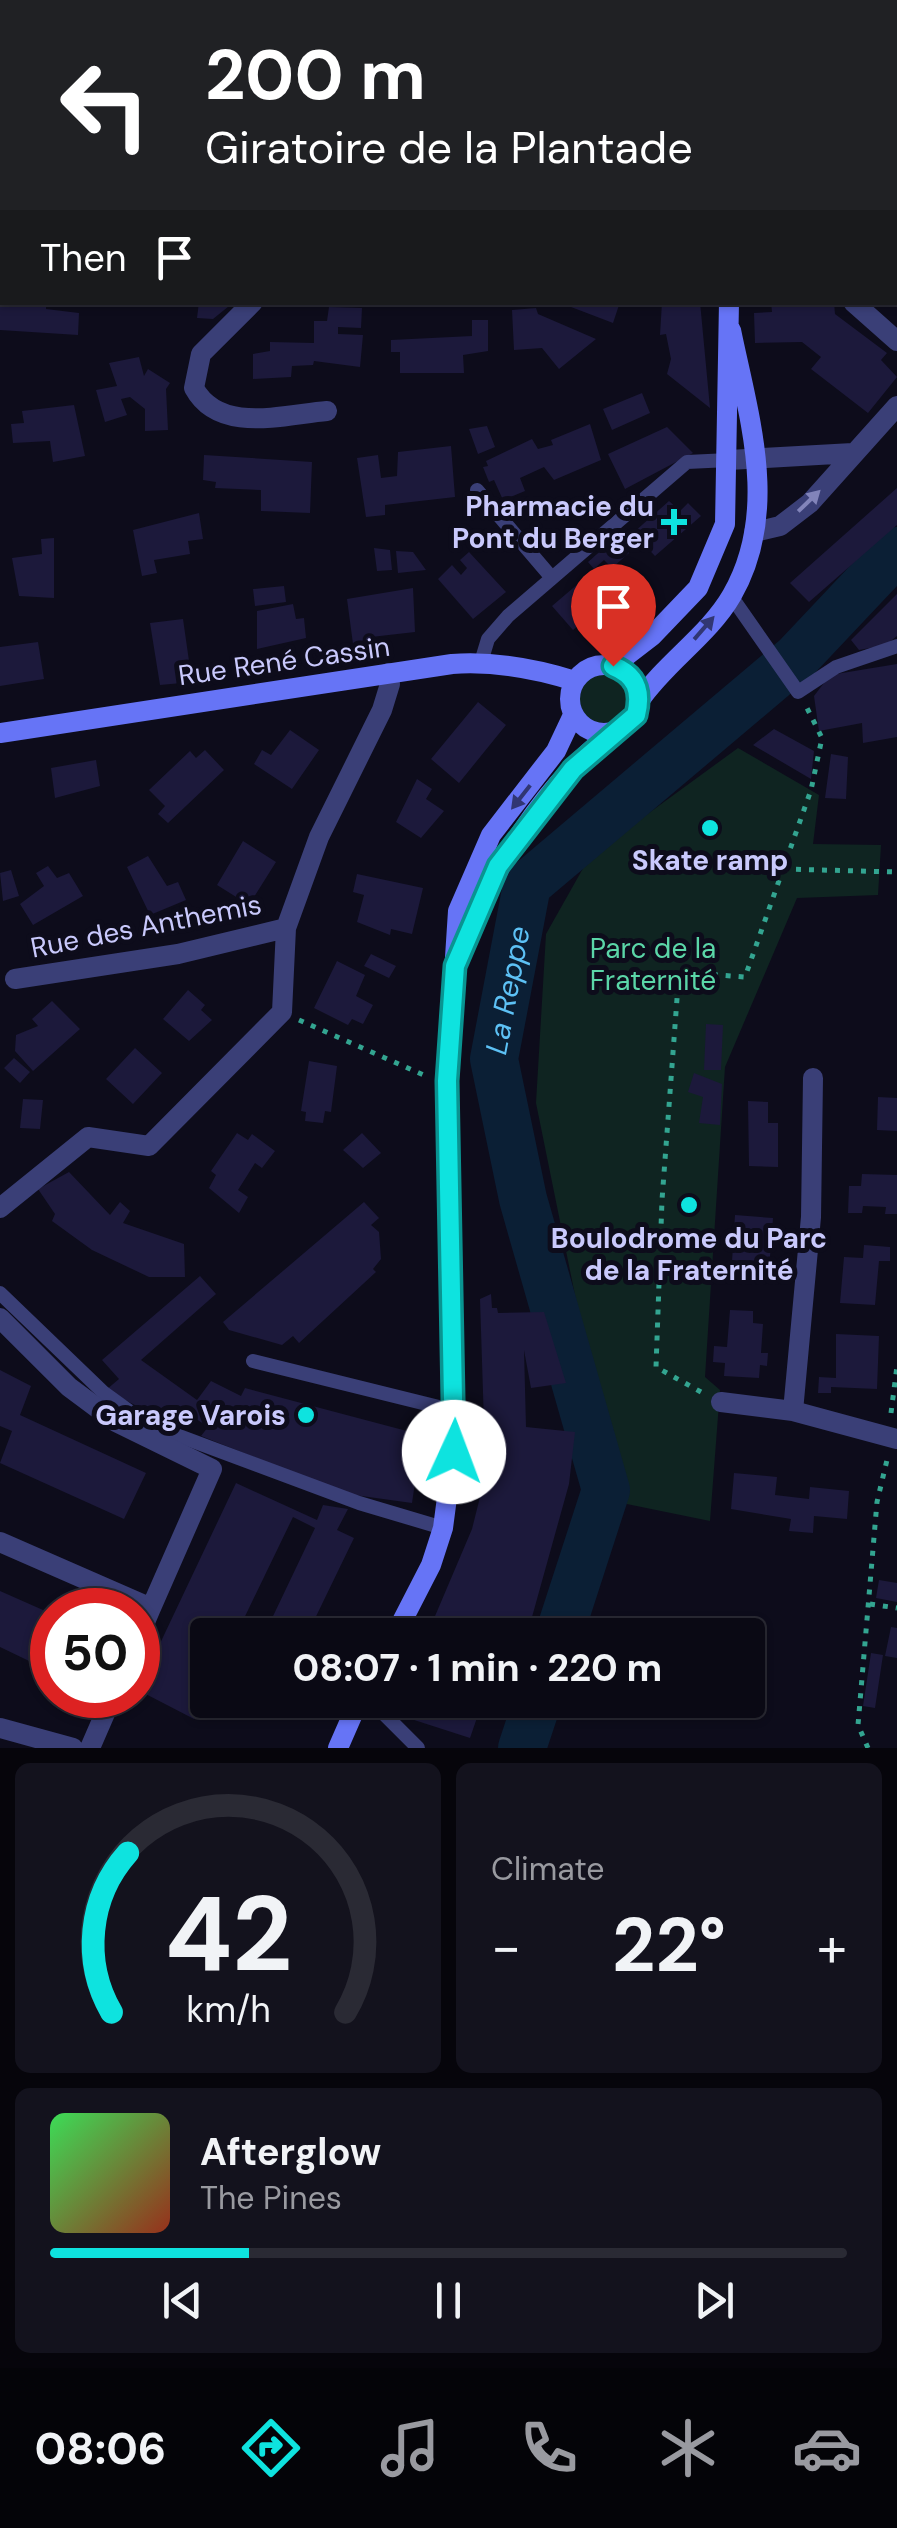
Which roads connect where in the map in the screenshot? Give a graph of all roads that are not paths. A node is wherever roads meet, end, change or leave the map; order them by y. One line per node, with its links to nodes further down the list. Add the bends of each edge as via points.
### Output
1 (250, 305): 7 (street, via 201,354 194,388 204,405 230,418)
2 (729, 305): 4 (main road)
3 (856, 305): 5 (street)
4 (731, 330): 9 (main road); 10 (main road)
5 (897, 341)
6 (897, 406): 8 (street)
7 (327, 412)
8 (853, 453): 9 (street); 12 (street, one-way to 8, via 780,526 810,503)
9 (758, 458): 10 (street); 12 (main road)
10 (729, 460): 13 (lane, via 688,462); 17 (main road, via 725,524 698,588)
11 (477, 490): 13 (lane)
12 (754, 532): 14 (main road)
13 (552, 578): 16 (lane, via 488,639)
14 (731, 596): 15 (lane, via 798,692 836,667); 20 (main road, one-way to 14)
15 (897, 646)
16 (481, 662): 18 (main road, Rue René Cassin); 19 (main road, Rue René Cassin)
17 (613, 666): 19 (main road, via 591,667); 20 (main road, via 632,678)
18 (388, 673): 22 (main road, Rue René Cassin); 24 (street, Rue des Anthemis, via 382,710 318,837)
19 (575, 681): 21 (main road)
20 (640, 700): 23 (main road, via 636,715)
21 (574, 715): 23 (main road, via 586,729); 25 (main road, one-way to 25, via 556,751 490,835 472,872 458,911)
22 (0, 733)
23 (612, 733): 25 (main road, via 573,769 498,866)
24 (286, 928): 26 (street, Rue des Anthemis, via 178,954); 28 (street, Rue des Anthemis, via 282,1012 149,1146 88,1137)
25 (455, 966): 33 (main road, via 447,1081)
26 (16, 979)
27 (812, 1078): 34 (street, via 811,1217)
28 (0, 1208)
29 (0, 1294): 36 (lane, via 104,1393 147,1424)
30 (0, 1318): 39 (street, via 68,1387 116,1422 212,1468)
31 (253, 1361): 33 (lane)
32 (721, 1402): 34 (street)
33 (455, 1411): 36 (main road)
34 (792, 1411): 35 (street)
35 (893, 1446)
36 (443, 1528): 40 (main road)
37 (0, 1542): 38 (street)
38 (105, 1588)
39 (160, 1588)
40 (404, 1618)
41 (103, 1718): 46 (street)
42 (388, 1718): 48 (lane)
43 (0, 1728): 45 (street)
44 (340, 1740): 47 (main road)
45 (65, 1747)
46 (90, 1748)
47 (327, 1748)
48 (418, 1748)

